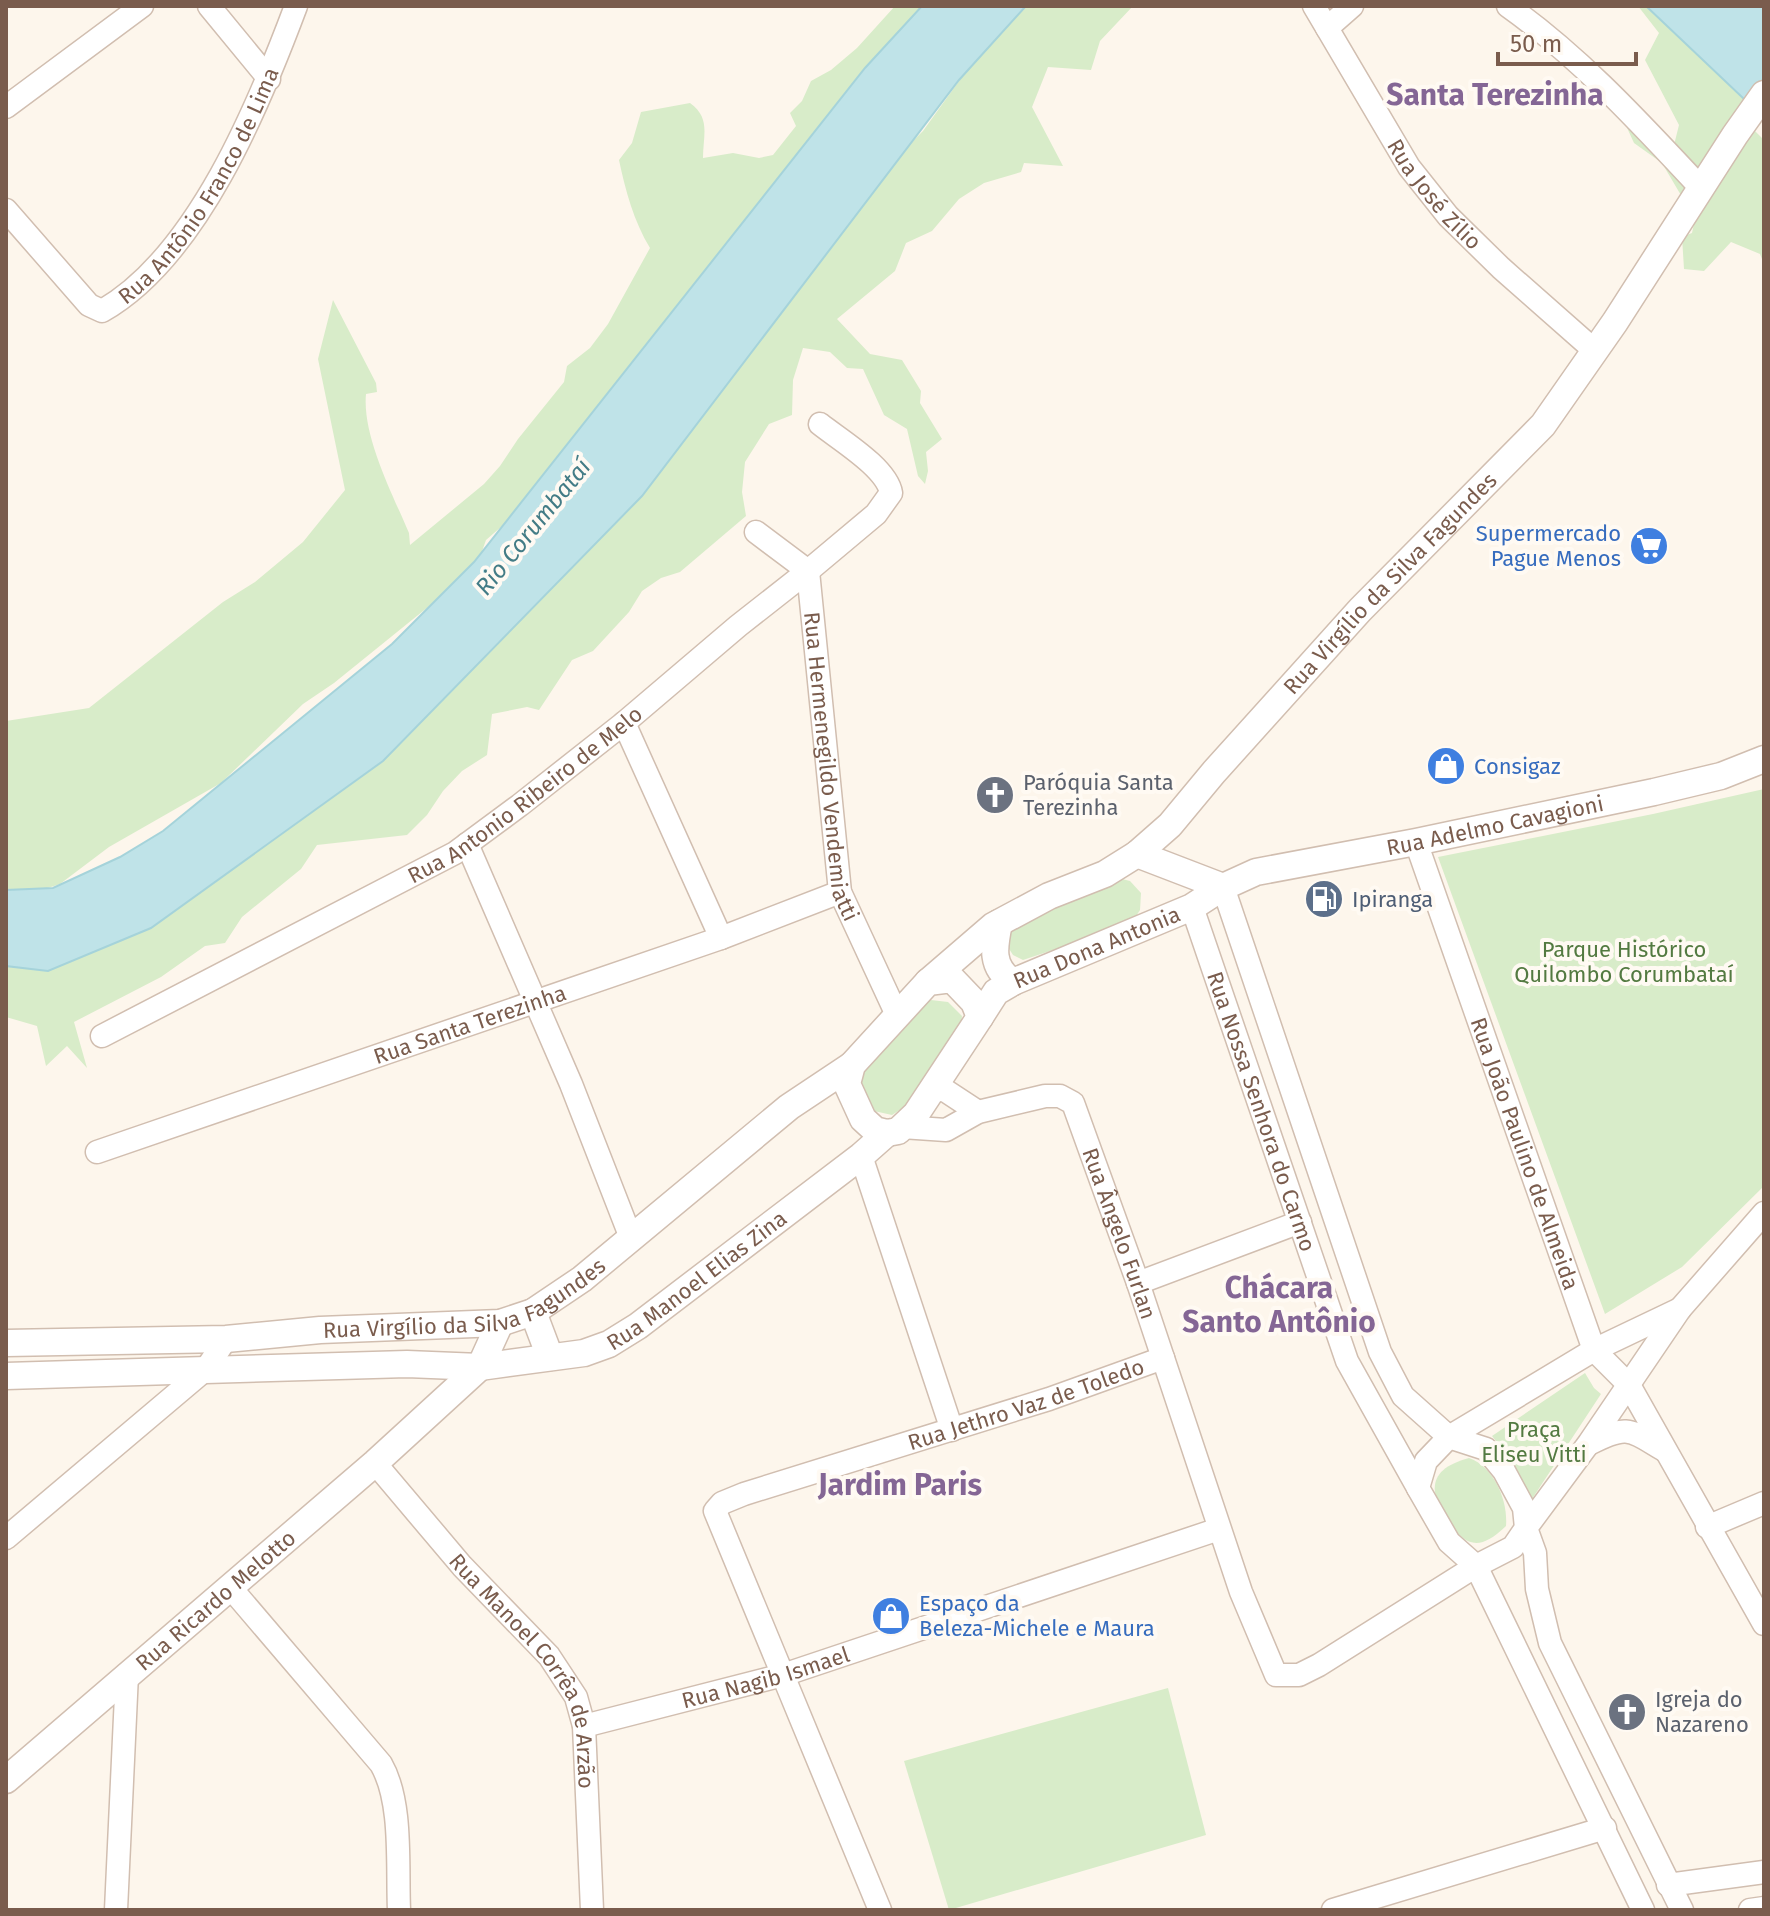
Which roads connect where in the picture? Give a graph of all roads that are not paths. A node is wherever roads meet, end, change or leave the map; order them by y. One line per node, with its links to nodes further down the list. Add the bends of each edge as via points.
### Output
1 (142, 6): 10 (street)
2 (209, 6): 8 (street)
3 (296, 6): 8 (street, Rua Antônio Franco de Lima)
4 (1314, 6): 7 (street, Rua José Zílio)
5 (1352, 6): 7 (street)
6 (1508, 6): 11 (street, via 1591,74)
7 (1327, 28): 13 (street, Rua José Zílio, via 1409,167 1448,216)
8 (269, 79): 12 (street, Rua Antônio Franco de Lima, via 196,220 123,299 102,311 89,305)
9 (1764, 94): 11 (street, Rua Virgílio da Silva Fagundes)
10 (6, 107)
11 (1701, 188): 13 (street, Rua Virgílio da Silva Fagundes)
12 (6, 210)
13 (1594, 350): 21 (street, Rua Virgílio da Silva Fagundes, via 1543,425 1360,610 1170,825)
14 (820, 424): 16 (street, Rua Antonio Ribeiro de Melo, via 872,465 890,483 891,493 876,514)
15 (756, 532): 16 (street)
16 (808, 571): 17 (street, Rua Antonio Ribeiro de Melo); 23 (street, Rua Hermenegildo Vendemiatti)
17 (624, 723): 20 (street, Rua Antonio Ribeiro de Melo); 26 (street)
18 (1764, 759): 19 (street, Rua Adelmo Cavagioni, via 1654,792)
19 (1416, 842): 22 (street, Rua Adelmo Cavagioni, via 1256,872); 48 (street, Rua João Paulino de Almeida)
20 (467, 844): 29 (street); 32 (street, Rua Antonio Ribeiro de Melo)
21 (1137, 854): 22 (street); 25 (street, Rua Virgílio da Silva Fagundes)
22 (1223, 887): 24 (street, Rua Dona Antonia); 56 (street, Rua Nossa Senhora do Carmo, via 1380,1352 1403,1396)
23 (840, 892): 26 (street, Rua Santa Terezinha); 30 (street, Rua Hermenegildo Vendemiatti)
24 (1192, 907): 28 (street, Rua Dona Antonia); 40 (street, Rua Nossa Senhora do Carmo)
25 (999, 923): 27 (street, Rua Virgílio da Silva Fagundes); 28 (street, via 995,958)
26 (721, 938): 29 (street, Rua Santa Terezinha)
27 (928, 982): 30 (street, Rua Virgílio da Silva Fagundes); 31 (street, via 952,979 974,1002)
28 (1013, 982): 31 (street, Rua Dona Antonia, via 996,992)
29 (536, 1003): 37 (street, Rua Santa Terezinha); 41 (street)
30 (897, 1015): 33 (street, Rua Virgílio da Silva Fagundes)
31 (980, 1017): 34 (street, Rua Dona Antonia)
32 (102, 1036)
33 (852, 1065): 36 (street, via 847,1084 863,1119 875,1130); 41 (street, Rua Virgílio da Silva Fagundes, via 789,1107)
34 (934, 1089): 35 (street); 36 (street, Rua Manoel Elias Zina, via 916,1114)
35 (978, 1112): 36 (street, via 946,1130); 42 (street, Rua Ângelo Furlan, via 1045,1096 1073,1103)
36 (894, 1130): 38 (street, Rua Manoel Elias Zina)
37 (97, 1152)
38 (861, 1156): 49 (street, Rua Manoel Elias Zina, via 638,1326 584,1353); 55 (street)
39 (1763, 1219): 43 (street)
40 (1300, 1222): 42 (street); 60 (street, Rua Nossa Senhora do Carmo, via 1347,1361)
41 (631, 1238): 44 (street, Rua Virgílio da Silva Fagundes)
42 (1138, 1283): 50 (street, Rua Ângelo Furlan)
43 (1680, 1309): 48 (street); 54 (street)
44 (533, 1312): 45 (street, Rua Virgílio da Silva Fagundes); 49 (street)
45 (500, 1323): 46 (street, Rua Virgílio da Silva Fagundes); 51 (street)
46 (226, 1339): 47 (street, Rua Virgílio da Silva Fagundes); 52 (street)
47 (6, 1343)
48 (1594, 1350): 54 (street, Rua João Paulino de Almeida); 56 (street)
49 (550, 1357): 51 (street, Rua Manoel Elias Zina)
50 (1163, 1358): 55 (street, Rua Jethro Vaz de Toledo); 64 (street, Rua Ângelo Furlan)
51 (480, 1367): 52 (street, Rua Virgílio da Silva Fagundes); 59 (street, Rua Ricardo Melotto)
52 (206, 1369): 53 (street, Rua Virgílio da Silva Fagundes); 65 (street)
53 (6, 1376)
54 (1629, 1385): 57 (street); 58 (street, Rua João Paulino de Almeida)
55 (952, 1430): 70 (street, Rua Jethro Vaz de Toledo, via 717,1506 714,1515)
56 (1449, 1437): 60 (street, via 1426,1461); 63 (street, via 1486,1449 1496,1459 1524,1508)
57 (1589, 1443): 58 (street, via 1630,1430); 63 (street)
58 (1664, 1450): 62 (street, Rua João Paulino de Almeida)
59 (375, 1463): 67 (street, Rua Ricardo Melotto); 71 (street, Rua Manoel Corrêa de Arzão, via 462,1566 549,1656 576,1697)
60 (1418, 1488): 66 (street, via 1449,1542)
61 (1764, 1503): 62 (street)
62 (1707, 1527): 68 (street, Rua João Paulino de Almeida)
63 (1526, 1528): 66 (street, via 1513,1547); 75 (street, via 1550,1643)
64 (1219, 1529): 66 (street, Rua Ângelo Furlan, via 1276,1675 1299,1675); 70 (street, Rua Nagib Ismael)
65 (6, 1538)
66 (1476, 1566): 73 (street)
67 (230, 1587): 69 (street, Rua Ricardo Melotto); 78 (street, via 390,1778)
68 (1764, 1624)
69 (127, 1674): 72 (street); 77 (street, Rua Ricardo Melotto)
70 (783, 1675): 71 (street, Rua Nagib Ismael); 80 (street)
71 (584, 1726): 79 (street, Rua Manoel Corrêa de Arzão)
72 (6, 1780)
73 (1605, 1828): 81 (street); 82 (street)
74 (1764, 1872): 75 (street)
75 (1668, 1885): 83 (street)
76 (1764, 1908): 84 (street)
77 (116, 1910)
78 (399, 1910)
79 (592, 1910)
80 (880, 1910)
81 (1333, 1910)
82 (1643, 1910)
83 (1682, 1910)
84 (1750, 1910)

